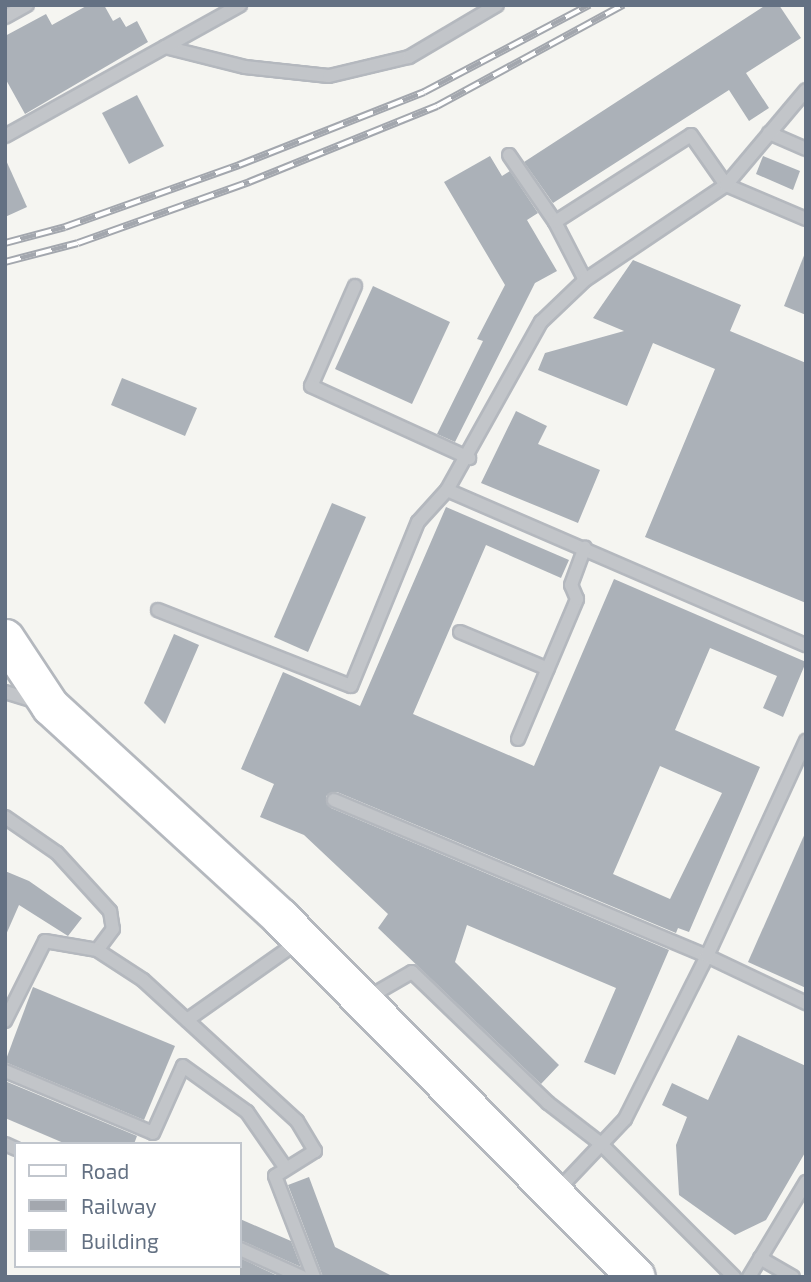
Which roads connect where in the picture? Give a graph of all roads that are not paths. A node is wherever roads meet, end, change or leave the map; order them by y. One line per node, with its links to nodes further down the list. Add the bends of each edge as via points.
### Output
1 (27, 5): 4 (lane)
2 (240, 5): 5 (lane)
3 (497, 5): 5 (lane, via 409,57 329,76 245,67)
4 (5, 17)
5 (165, 47): 8 (lane)
6 (806, 90): 7 (lane)
7 (769, 133): 9 (lane); 11 (lane)
8 (5, 136)
9 (806, 149)
10 (509, 155): 13 (lane)
11 (726, 185): 12 (lane); 13 (lane, via 691,135); 14 (lane)
12 (806, 219)
13 (555, 222): 14 (lane)
14 (585, 280): 16 (lane, via 541,322)
15 (355, 286): 16 (lane, via 311,386)
16 (469, 457): 17 (lane)
17 (447, 490): 18 (lane); 19 (lane, via 418,522 351,686)
18 (585, 547): 22 (lane); 23 (lane, via 571,585 578,599)
19 (158, 610)
20 (460, 632): 23 (lane)
21 (5, 638): 25 (main road)
22 (806, 645)
23 (548, 668): 26 (lane)
24 (5, 692): 25 (lane)
25 (50, 706): 30 (main road)
26 (518, 739)
27 (806, 741): 32 (lane)
28 (334, 800): 32 (lane)
29 (5, 817): 31 (lane, via 57,853 110,911 113,929)
30 (302, 939): 33 (main road); 35 (lane)
31 (97, 950): 35 (lane, via 143,980); 36 (lane, via 45,941)
32 (707, 956): 34 (lane); 39 (lane, via 625,1119)
33 (363, 1000): 39 (lane, via 412,972 548,1103); 42 (main road)
34 (806, 1003)
35 (187, 1020): 40 (lane, via 297,1121 315,1151)
36 (5, 1021)
37 (5, 1071): 38 (lane)
38 (152, 1138): 40 (lane, via 183,1066 247,1112)
39 (600, 1143): 42 (lane); 48 (lane)
40 (285, 1167): 46 (lane, via 275,1176)
41 (806, 1182): 44 (lane)
42 (555, 1194): 47 (main road)
43 (242, 1250): 45 (lane)
44 (760, 1258): 49 (lane); 50 (lane)
45 (302, 1277)
46 (314, 1277)
47 (636, 1277)
48 (734, 1277)
49 (749, 1277)
50 (793, 1277)

